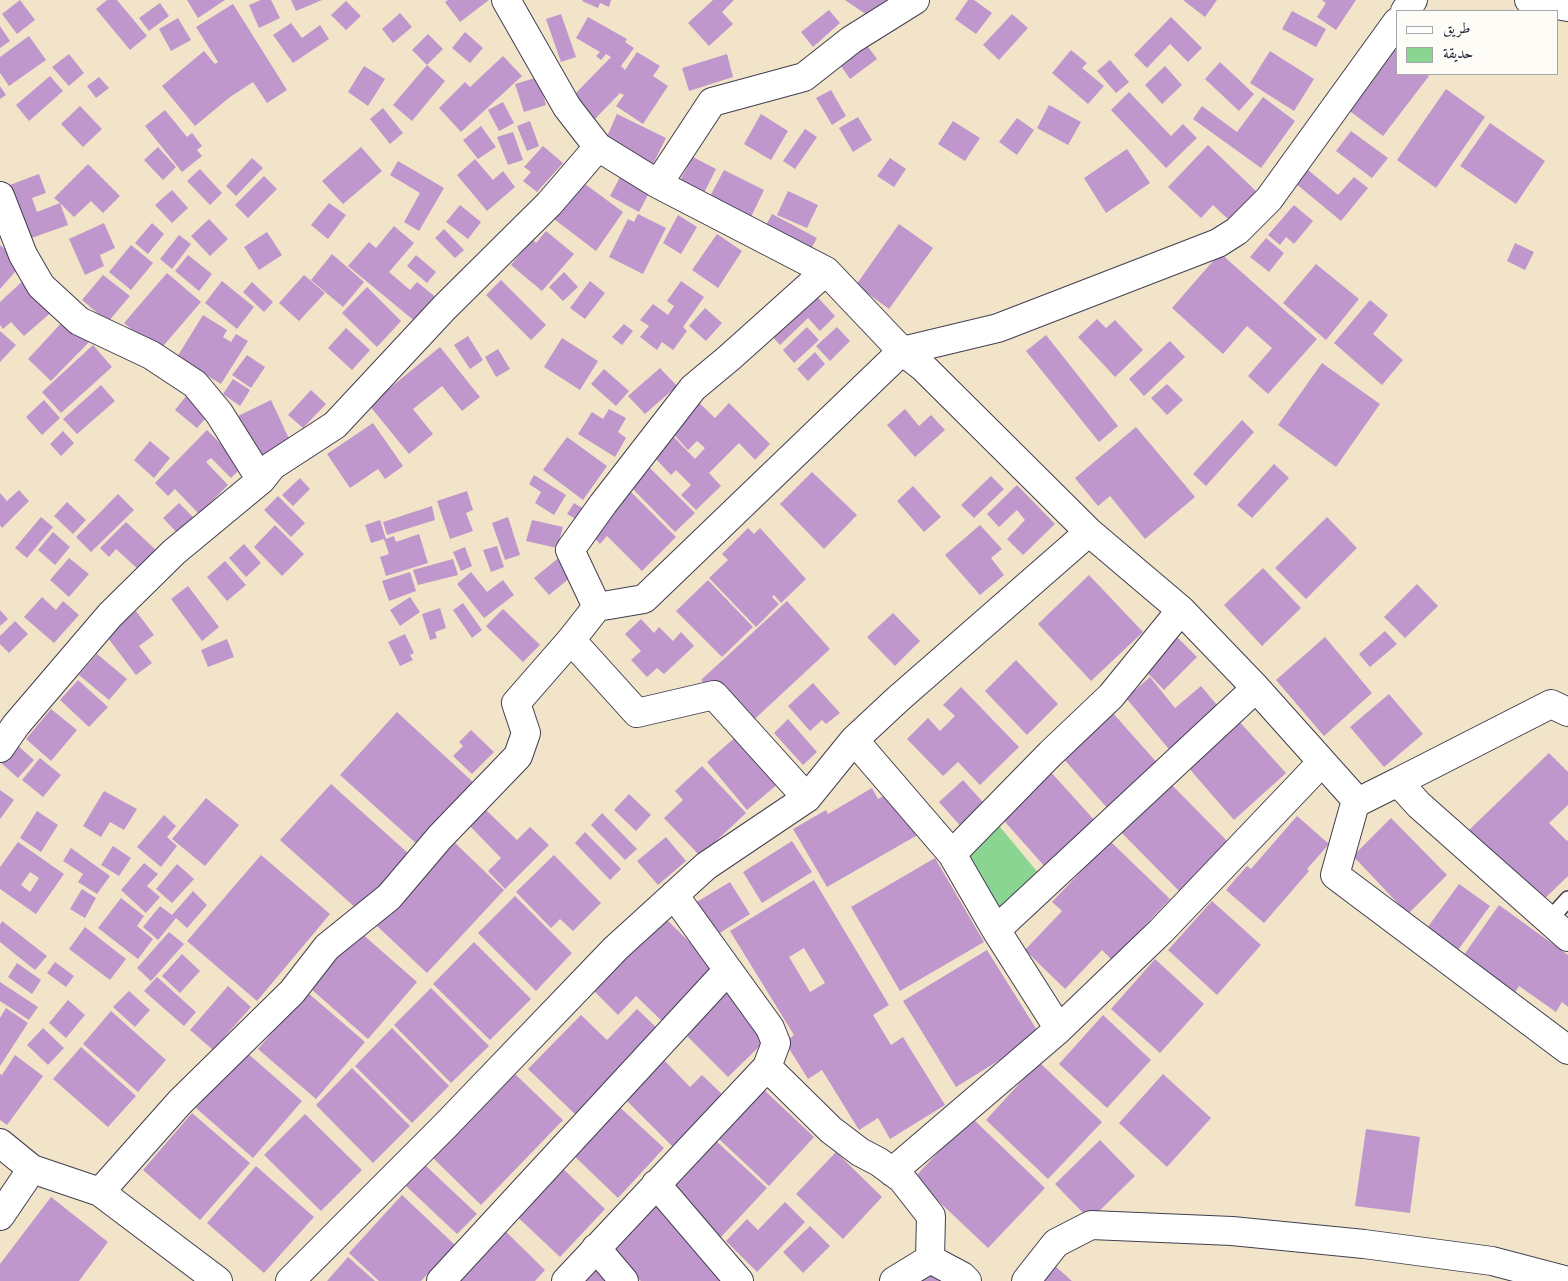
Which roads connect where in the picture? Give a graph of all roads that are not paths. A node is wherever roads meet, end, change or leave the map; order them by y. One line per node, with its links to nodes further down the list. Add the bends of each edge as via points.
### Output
1 (506, 0): 6 (street, via 567,107)
2 (915, 0): 7 (street, via 851,40 804,77 712,102)
3 (1529, 0): 4 (street)
4 (1568, 7)
5 (1396, 23): 10 (street, via 1269,198 1237,231 1218,243 998,328)
6 (598, 147): 7 (street); 11 (street, via 548,204 445,307 335,425 272,466)
7 (658, 184): 9 (street)
8 (0, 196): 11 (street, via 23,255 41,286 79,321 151,355 195,384 219,413)
9 (826, 271): 10 (street); 13 (street, via 693,388 570,550)
10 (902, 352): 12 (street, via 924,368); 13 (street, via 644,599)
11 (261, 480): 19 (street, via 174,552 110,614 16,724)
12 (1089, 532): 14 (street); 18 (street)
13 (596, 607): 15 (street)
14 (1181, 610): 16 (street); 24 (street, via 1111,696)
15 (571, 640): 22 (street, via 636,713 714,695); 37 (street, via 516,703 526,733 518,756 440,837 389,897 327,947 292,992 180,1102)
16 (1256, 688): 20 (street); 28 (street)
17 (1568, 712): 21 (street, via 1551,704)
18 (854, 740): 22 (street); 24 (street)
19 (0, 748)
20 (1322, 762): 23 (street); 30 (street, via 1161,931)
21 (1398, 782): 23 (street, via 1358,802); 27 (street, via 1419,805)
22 (807, 798): 25 (street, via 706,866)
23 (1356, 800): 31 (street, via 1336,874)
24 (952, 854): 28 (street)
25 (674, 895): 29 (street); 42 (street, via 616,948)
26 (1568, 899): 27 (lane)
27 (1559, 928)
28 (996, 930): 30 (street)
29 (728, 970): 32 (street, via 770,1028 776,1043); 43 (street)
30 (1059, 1029): 35 (street)
31 (1568, 1050)
32 (767, 1067): 35 (street, via 831,1130); 36 (street)
33 (0, 1143): 34 (street)
34 (32, 1169): 37 (street); 38 (street)
35 (892, 1172): 40 (street, via 931,1216)
36 (656, 1184): 39 (street); 46 (street)
37 (100, 1192): 41 (street)
38 (0, 1216)
39 (596, 1248): 44 (street); 45 (street)
40 (930, 1259): 47 (street); 48 (street)
41 (218, 1281)
42 (290, 1281)
43 (441, 1281)
44 (566, 1281)
45 (624, 1281)
46 (739, 1281)
47 (894, 1281)
48 (967, 1281)
49 (1026, 1281): 50 (street, via 1056,1244 1091,1225 1232,1231 1364,1244 1492,1261)
50 (1568, 1281)

